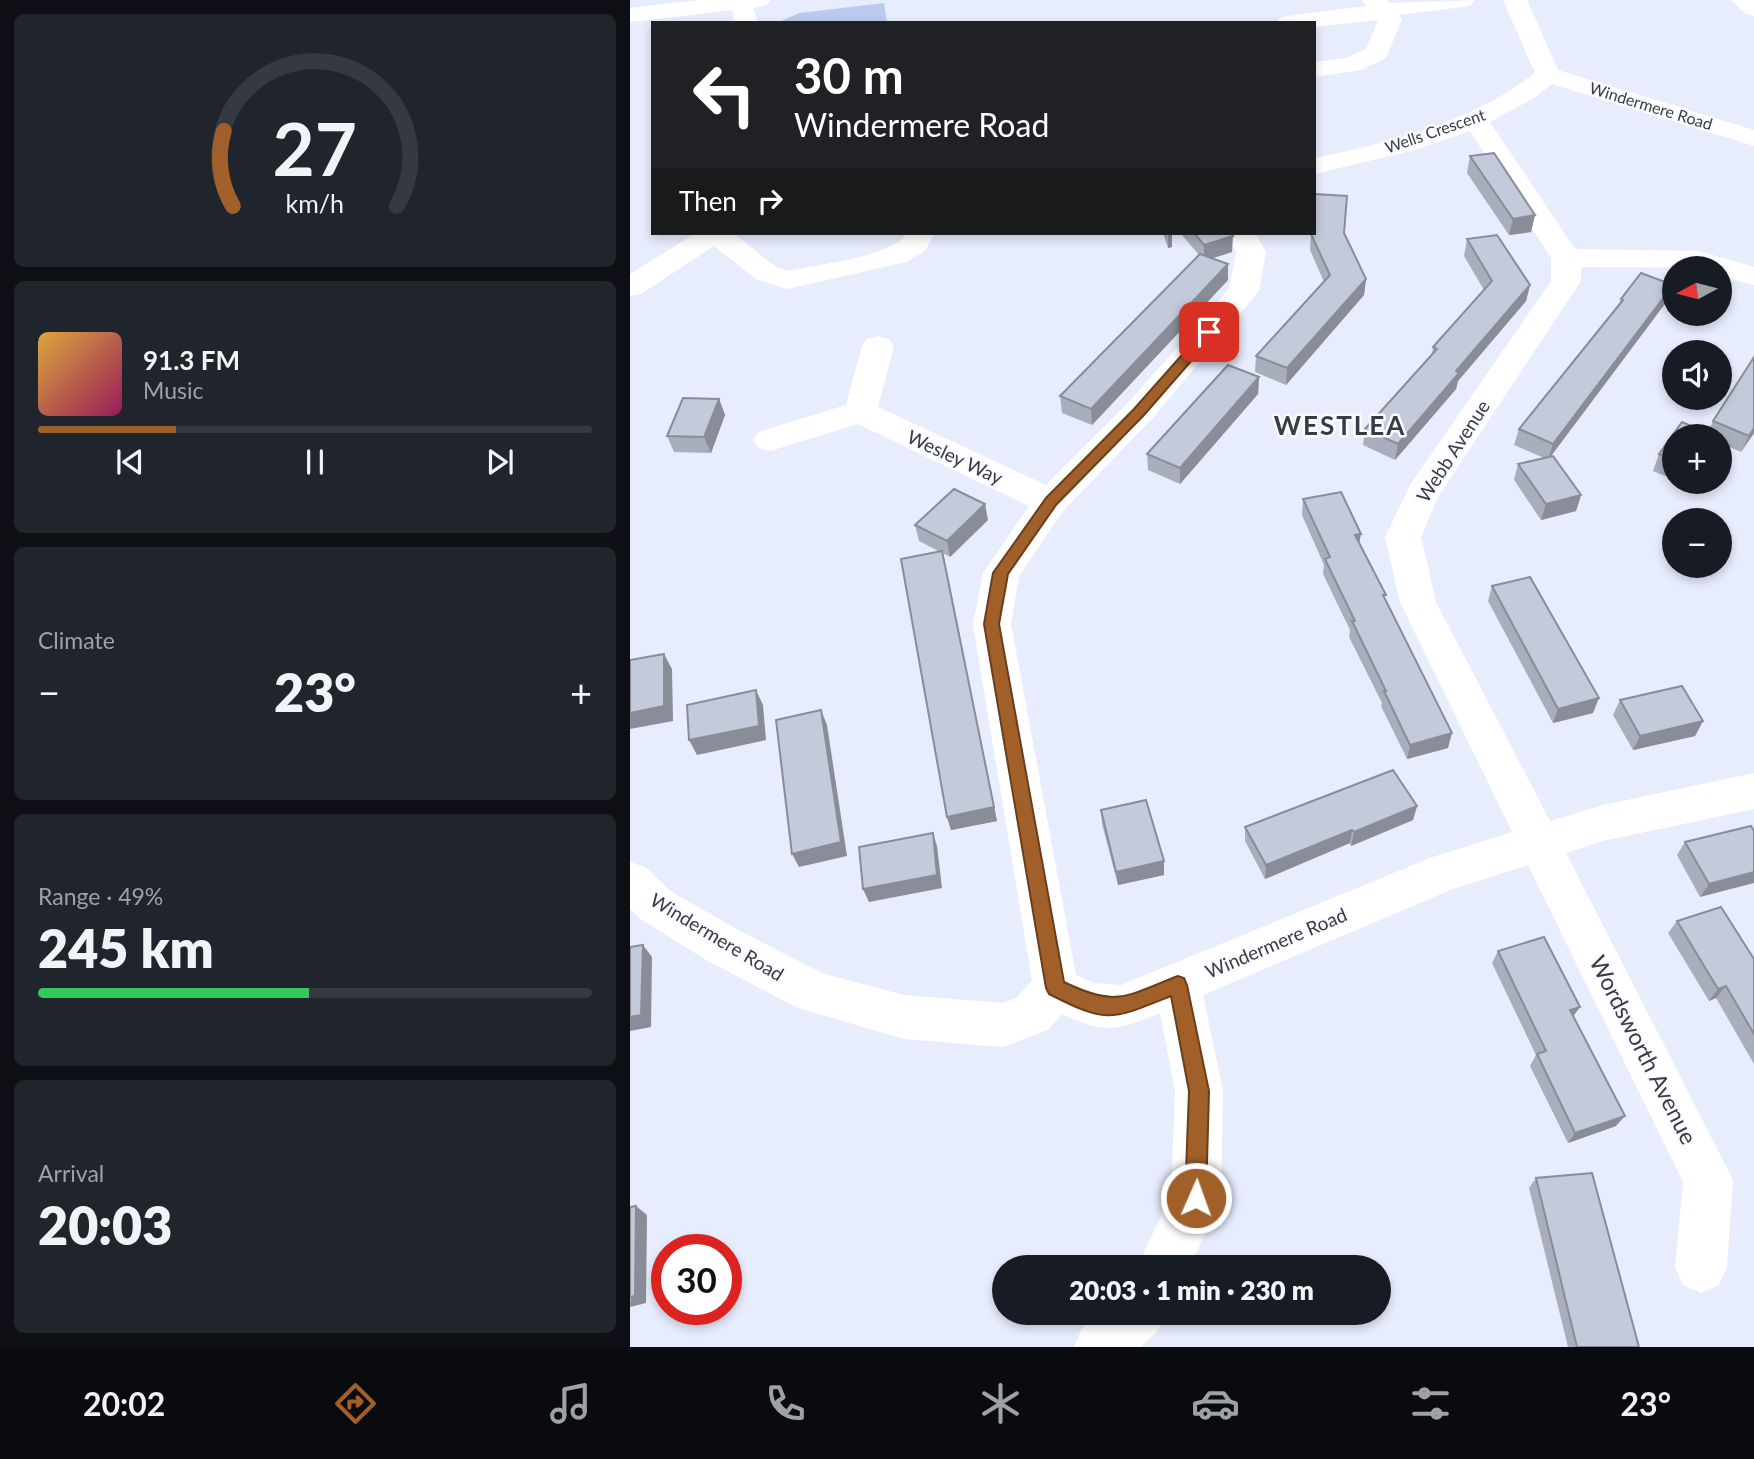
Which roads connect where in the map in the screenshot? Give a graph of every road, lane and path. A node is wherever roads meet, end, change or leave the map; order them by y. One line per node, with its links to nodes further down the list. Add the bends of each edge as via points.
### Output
1 (1463, 0): 4 (street)
2 (1515, 0): 10 (street)
3 (1743, 0): 6 (street)
4 (1378, 5): 8 (street); 9 (street, via 1390,19 1377,52 1352,65)
5 (749, 8): 7 (street)
6 (1754, 9)
7 (630, 15)
8 (1280, 19)
9 (1316, 70)
10 (1548, 75): 11 (street, Wells Crescent, via 1530,92); 12 (street, Windermere Road)
11 (1475, 119): 13 (street, Wells Crescent); 18 (street)
12 (1754, 138)
13 (1316, 165)
14 (712, 235): 20 (street)
15 (718, 235): 16 (street, via 766,273 788,280 896,257 915,245)
16 (920, 235)
17 (1242, 235): 24 (street, via 1251,252 1244,291 1139,412)
18 (1566, 258): 19 (street, via 1699,260); 26 (street, Webb Avenue, via 1566,281 1422,494 1403,537 1418,602)
19 (1754, 276)
20 (630, 287)
21 (878, 346): 22 (street)
22 (860, 412): 23 (street); 24 (street, Wesley Way)
23 (770, 440)
24 (1051, 502): 29 (street, via 1001,573 992,624)
25 (1754, 791): 26 (street, Windermere Road, via 1603,823)
26 (1538, 842): 28 (street, Windermere Road, via 1445,872); 31 (street, Wordsworth Avenue, via 1708,1180)
27 (630, 881): 29 (street, Windermere Road, via 657,906 814,993 904,1017 1003,1024 1032,1014)
28 (1178, 985): 29 (street, Windermere Road, via 1121,1007 1091,1005); 30 (street, via 1199,1091 1196,1198)
29 (1055, 988)
30 (1169, 1255)
31 (1701, 1267)
32 (1125, 1325): 33 (street)
33 (1101, 1347)

